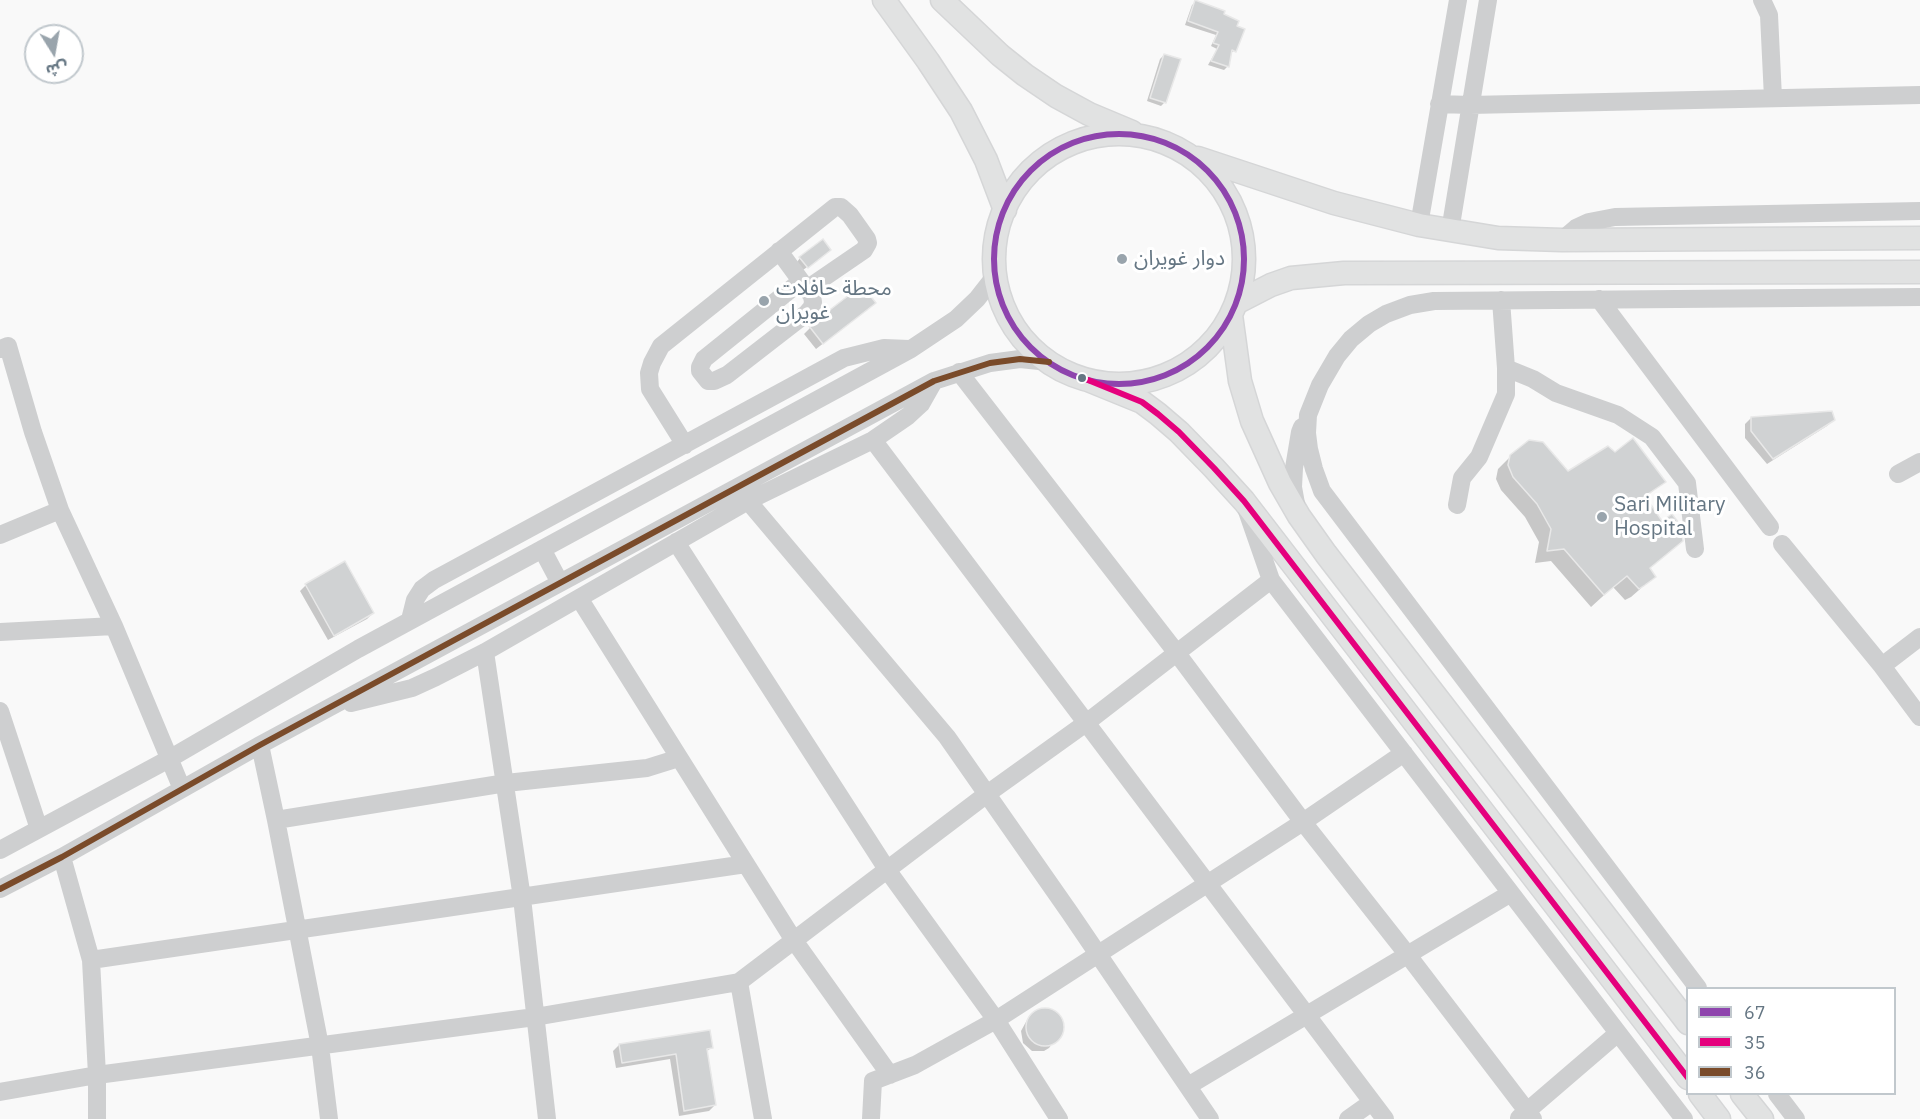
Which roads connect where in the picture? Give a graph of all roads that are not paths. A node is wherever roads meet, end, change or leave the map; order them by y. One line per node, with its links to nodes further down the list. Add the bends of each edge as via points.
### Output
1 (884, 0): 12 (main road, via 962,111)
2 (942, 0): 10 (main road, via 1000,55 1041,86 1089,114)
3 (1458, 0): 8 (street)
4 (1488, 0): 9 (street)
5 (1762, 0): 7 (street, via 1769,15)
6 (1920, 96): 7 (street)
7 (1773, 98): 9 (street)
8 (1439, 104): 9 (street); 14 (street)
9 (1470, 105): 15 (street)
10 (1144, 138): 11 (main road); 12 (main road, via 1102,136 1062,149 1034,168)
11 (1178, 150): 14 (main road, via 1335,203); 25 (main road, via 1216,180 1239,223 1244,272)
12 (1005, 210): 20 (main road, via 996,242)
13 (1920, 211): 17 (street, via 1615,217 1589,222)
14 (1419, 225): 15 (main road)
15 (1450, 231): 17 (main road, via 1497,238)
16 (1920, 238): 17 (main road)
17 (1562, 240)
18 (779, 251): 21 (street); 21 (street, via 835,207 850,215 867,239 866,247); 35 (street, via 666,341 652,363 650,389)
19 (1920, 272): 25 (main road, via 1344,273 1291,278 1271,285)
20 (995, 276): 27 (street, via 963,313); 28 (main road, via 1013,325 1029,346)
21 (804, 285): 21 (street, via 813,302 807,313 727,375 714,381 705,378 700,367 704,359)
22 (1920, 297): 23 (street)
23 (1599, 299): 24 (street); 44 (street)
24 (1501, 300): 29 (street); 33 (street, via 1434,301 1377,319 1337,356)
25 (1233, 309): 31 (main road, via 1214,341 1171,372 1134,383); 43 (main road, via 1240,381 1252,421)
26 (0, 349): 42 (street, via 8,346)
27 (911, 349): 35 (street, via 884,348 844,358); 36 (street)
28 (1049, 362): 30 (street, via 1010,360); 31 (main road)
29 (1506, 368): 41 (street, via 1506,394 1479,457 1462,478); 50 (street, via 1556,393 1618,415 1652,437 1687,483)
30 (959, 372): 32 (street); 59 (street)
31 (1088, 380): 40 (main road, via 1142,402 1158,414)
32 (934, 381): 34 (street, via 921,404); 53 (street)
33 (1308, 415): 43 (street, via 1300,432 1294,468); 90 (street, via 1310,449 1322,491)
34 (873, 440): 39 (street); 65 (street)
35 (692, 441): 36 (street); 48 (street)
36 (711, 457): 49 (street)
37 (1920, 462): 38 (street)
38 (1898, 474)
39 (748, 501): 46 (street); 72 (street, via 947,737)
40 (1244, 501): 52 (street); 99 (main road)
41 (1457, 505)
42 (60, 510): 45 (street); 56 (street)
43 (1299, 516): 94 (main road)
44 (1770, 527)
45 (0, 535)
46 (676, 542): 54 (street); 79 (street)
47 (1782, 544): 61 (street)
48 (495, 547): 51 (street); 55 (street, via 422,589)
49 (542, 549): 51 (street); 53 (street)
50 (1695, 549)
51 (506, 568): 55 (street)
52 (1271, 580): 59 (street); 67 (street)
53 (560, 583): 62 (street)
54 (579, 598): 60 (street); 68 (street)
55 (410, 620): 69 (street)
56 (114, 626): 57 (street); 69 (street)
57 (0, 632)
58 (1920, 637): 61 (street)
59 (1176, 651): 65 (street); 74 (street)
60 (485, 652): 62 (street, via 412,688); 70 (street)
61 (1882, 666): 64 (street)
62 (329, 708): 66 (street)
63 (0, 711): 75 (street)
64 (1920, 717)
65 (1086, 723): 72 (street); 80 (street)
66 (260, 745): 71 (street); 73 (street)
67 (1404, 753): 74 (street); 82 (street)
68 (679, 758): 70 (street, via 647,768); 78 (street)
69 (169, 759): 71 (street); 75 (street)
70 (506, 783): 73 (street); 83 (street)
71 (182, 789): 77 (street)
72 (987, 794): 79 (street); 86 (street)
73 (276, 820): 84 (street)
74 (1303, 822): 80 (street); 87 (street)
75 (39, 829): 76 (street)
76 (0, 850)
77 (62, 857): 81 (street); 88 (street)
78 (746, 864): 83 (street); 85 (street)
79 (888, 871): 85 (street); 93 (street)
80 (1207, 884): 86 (street); 91 (street)
81 (0, 889)
82 (1511, 893): 87 (street); 95 (street)
83 (522, 898): 84 (street); 92 (street)
84 (298, 931): 88 (street); 96 (street)
85 (793, 939): 89 (street); 98 (street)
86 (1097, 954): 93 (street); 100 (street)
87 (1407, 954): 91 (street); 106 (street)
88 (91, 960): 97 (street)
89 (739, 982): 92 (street); 110 (street)
90 (1697, 987)
91 (1306, 1015): 100 (street); 105 (street)
92 (536, 1017): 96 (street); 109 (street)
93 (996, 1020): 98 (street); 112 (street)
94 (1686, 1020)
95 (1618, 1033): 106 (street); 116 (street)
96 (320, 1046): 97 (street); 108 (street)
97 (98, 1075): 101 (street); 107 (street)
98 (890, 1075): 111 (street, via 873,1081)
99 (1686, 1075)
100 (1188, 1086): 113 (street)
101 (0, 1092)
102 (1701, 1095): 117 (main road)
103 (1743, 1095): 118 (main road)
104 (1778, 1095): 119 (street)
105 (1372, 1102): 114 (street); 115 (street)
106 (1526, 1116)
107 (97, 1119)
108 (329, 1119)
109 (547, 1119)
110 (763, 1119)
111 (871, 1119)
112 (1059, 1119)
113 (1210, 1119)
114 (1348, 1119)
115 (1385, 1119)
116 (1684, 1119)
117 (1719, 1119)
118 (1762, 1119)
119 (1796, 1119)

